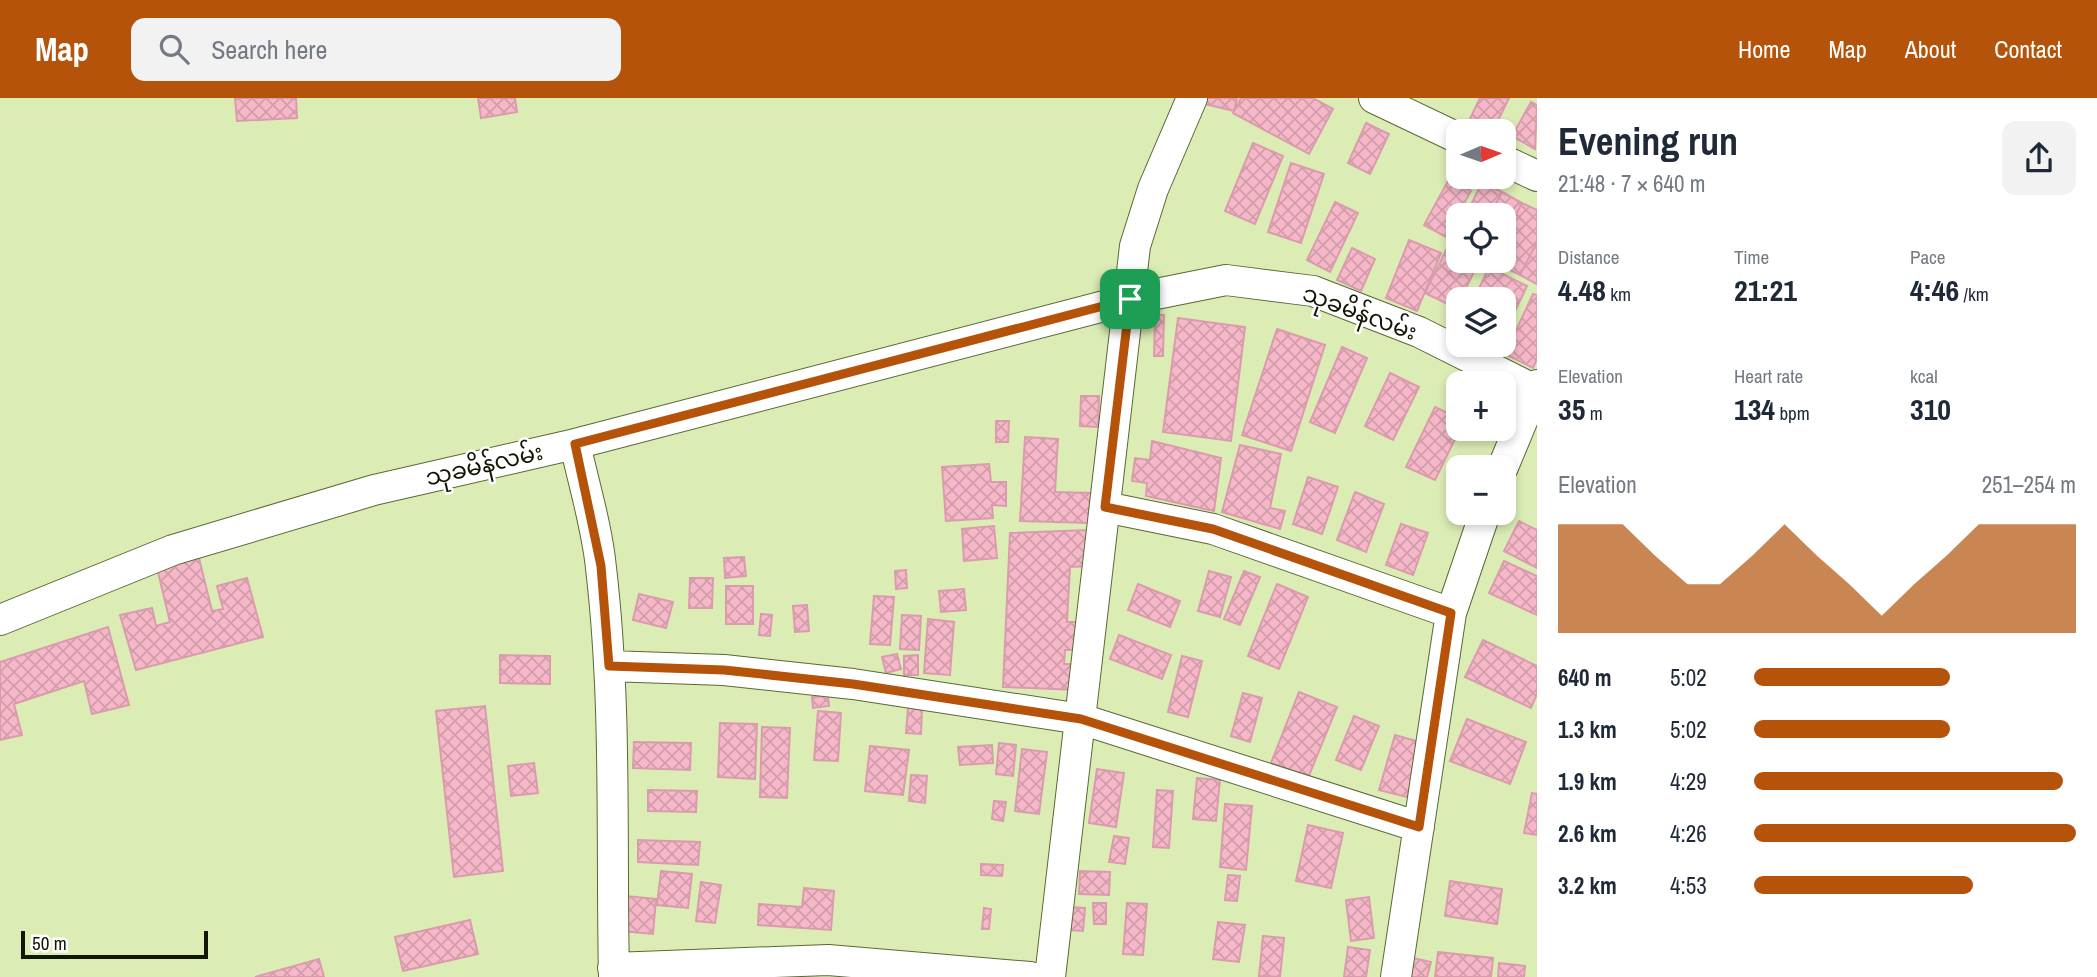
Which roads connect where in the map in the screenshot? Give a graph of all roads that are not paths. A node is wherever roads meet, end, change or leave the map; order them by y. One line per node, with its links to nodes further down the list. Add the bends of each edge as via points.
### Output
1 (1192, 98): 6 (street, via 1153,189 1135,246)
2 (1374, 98): 3 (street)
3 (1446, 132)
4 (1516, 166): 5 (street)
5 (1537, 176)
6 (1130, 299): 7 (street, သုခမိန်လမ်း, via 1226,280 1313,291 1419,332); 8 (street, သုခမိန်လမ်း); 10 (street)
7 (1536, 389): 9 (street)
8 (575, 444): 13 (street, သုခမိန်လမ်း, via 374,490 173,550); 14 (street, via 601,566)
9 (1508, 455)
10 (1105, 507): 12 (street, via 1213,529); 15 (street)
11 (1481, 525): 12 (street)
12 (1451, 613): 16 (street)
13 (0, 620)
14 (609, 666): 15 (street, via 724,670 853,684); 17 (street)
15 (1081, 719): 16 (street); 19 (street)
16 (1419, 827): 20 (street)
17 (613, 973): 18 (street, via 828,960)
18 (1030, 977)
19 (1050, 977)
20 (1396, 977)

